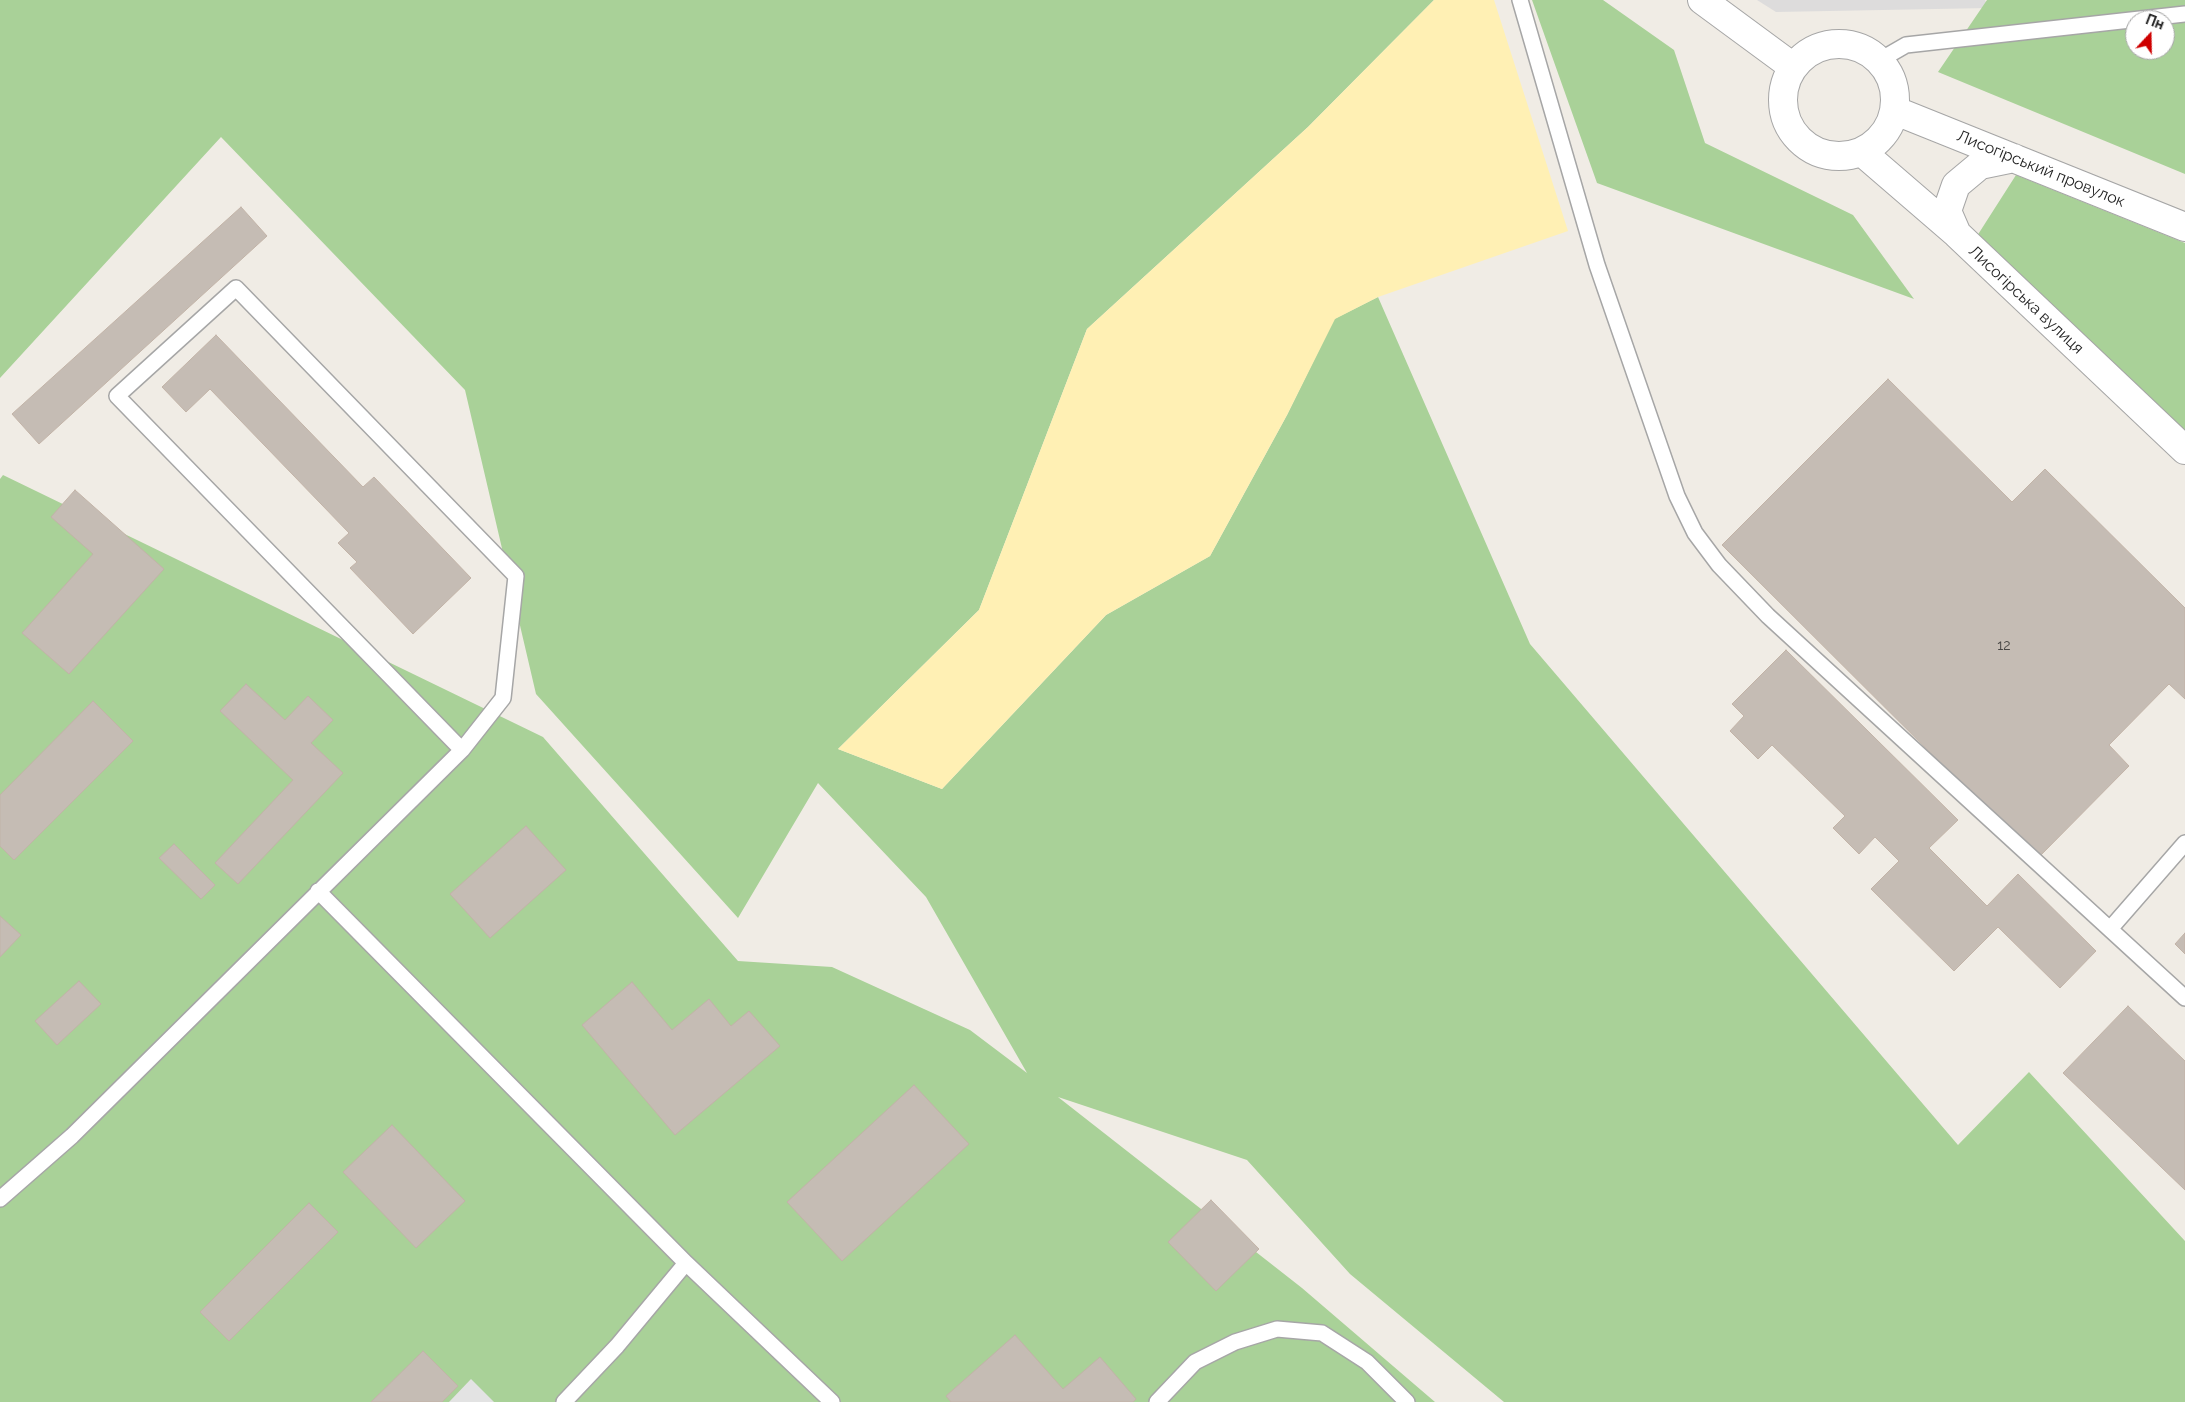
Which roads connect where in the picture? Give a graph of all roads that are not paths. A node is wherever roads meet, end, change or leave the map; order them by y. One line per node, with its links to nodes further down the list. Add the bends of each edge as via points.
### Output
1 (1520, 0): 15 (lane, via 1597,265 1677,496 1695,533 1719,565 1768,616)
2 (1702, 0): 5 (street)
3 (2185, 14): 4 (lane, via 1906,45)
4 (1880, 60): 5 (street, via 1857,46 1830,44 1805,55); 6 (street, via 1894,84)
5 (1793, 67): 7 (street, via 1783,85 1782,103 1790,130 1809,149 1836,157)
6 (1896, 111): 7 (street, via 1885,136); 8 (street, Лисогірський провулок)
7 (1863, 153): 10 (street, Лисогірська вулиця)
8 (2014, 158): 9 (street, Лисогірський провулок); 10 (street, via 1980,164 1956,185 1948,211)
9 (2185, 227)
10 (1956, 234): 11 (street, Лисогірська вулиця)
11 (2185, 450)
12 (462, 750): 12 (lane, via 503,698 516,576 236,288 117,396); 14 (lane)
13 (2185, 843): 15 (lane)
14 (318, 891): 17 (lane, via 72,1136); 18 (lane)
15 (2110, 929): 16 (lane)
16 (2185, 998)
17 (0, 1200)
18 (686, 1263): 19 (lane, via 617,1346); 20 (lane)
19 (564, 1402)
20 (832, 1402)
21 (1157, 1402): 22 (lane, via 1195,1362 1236,1342 1277,1330 1322,1333 1367,1362)
22 (1407, 1402)

